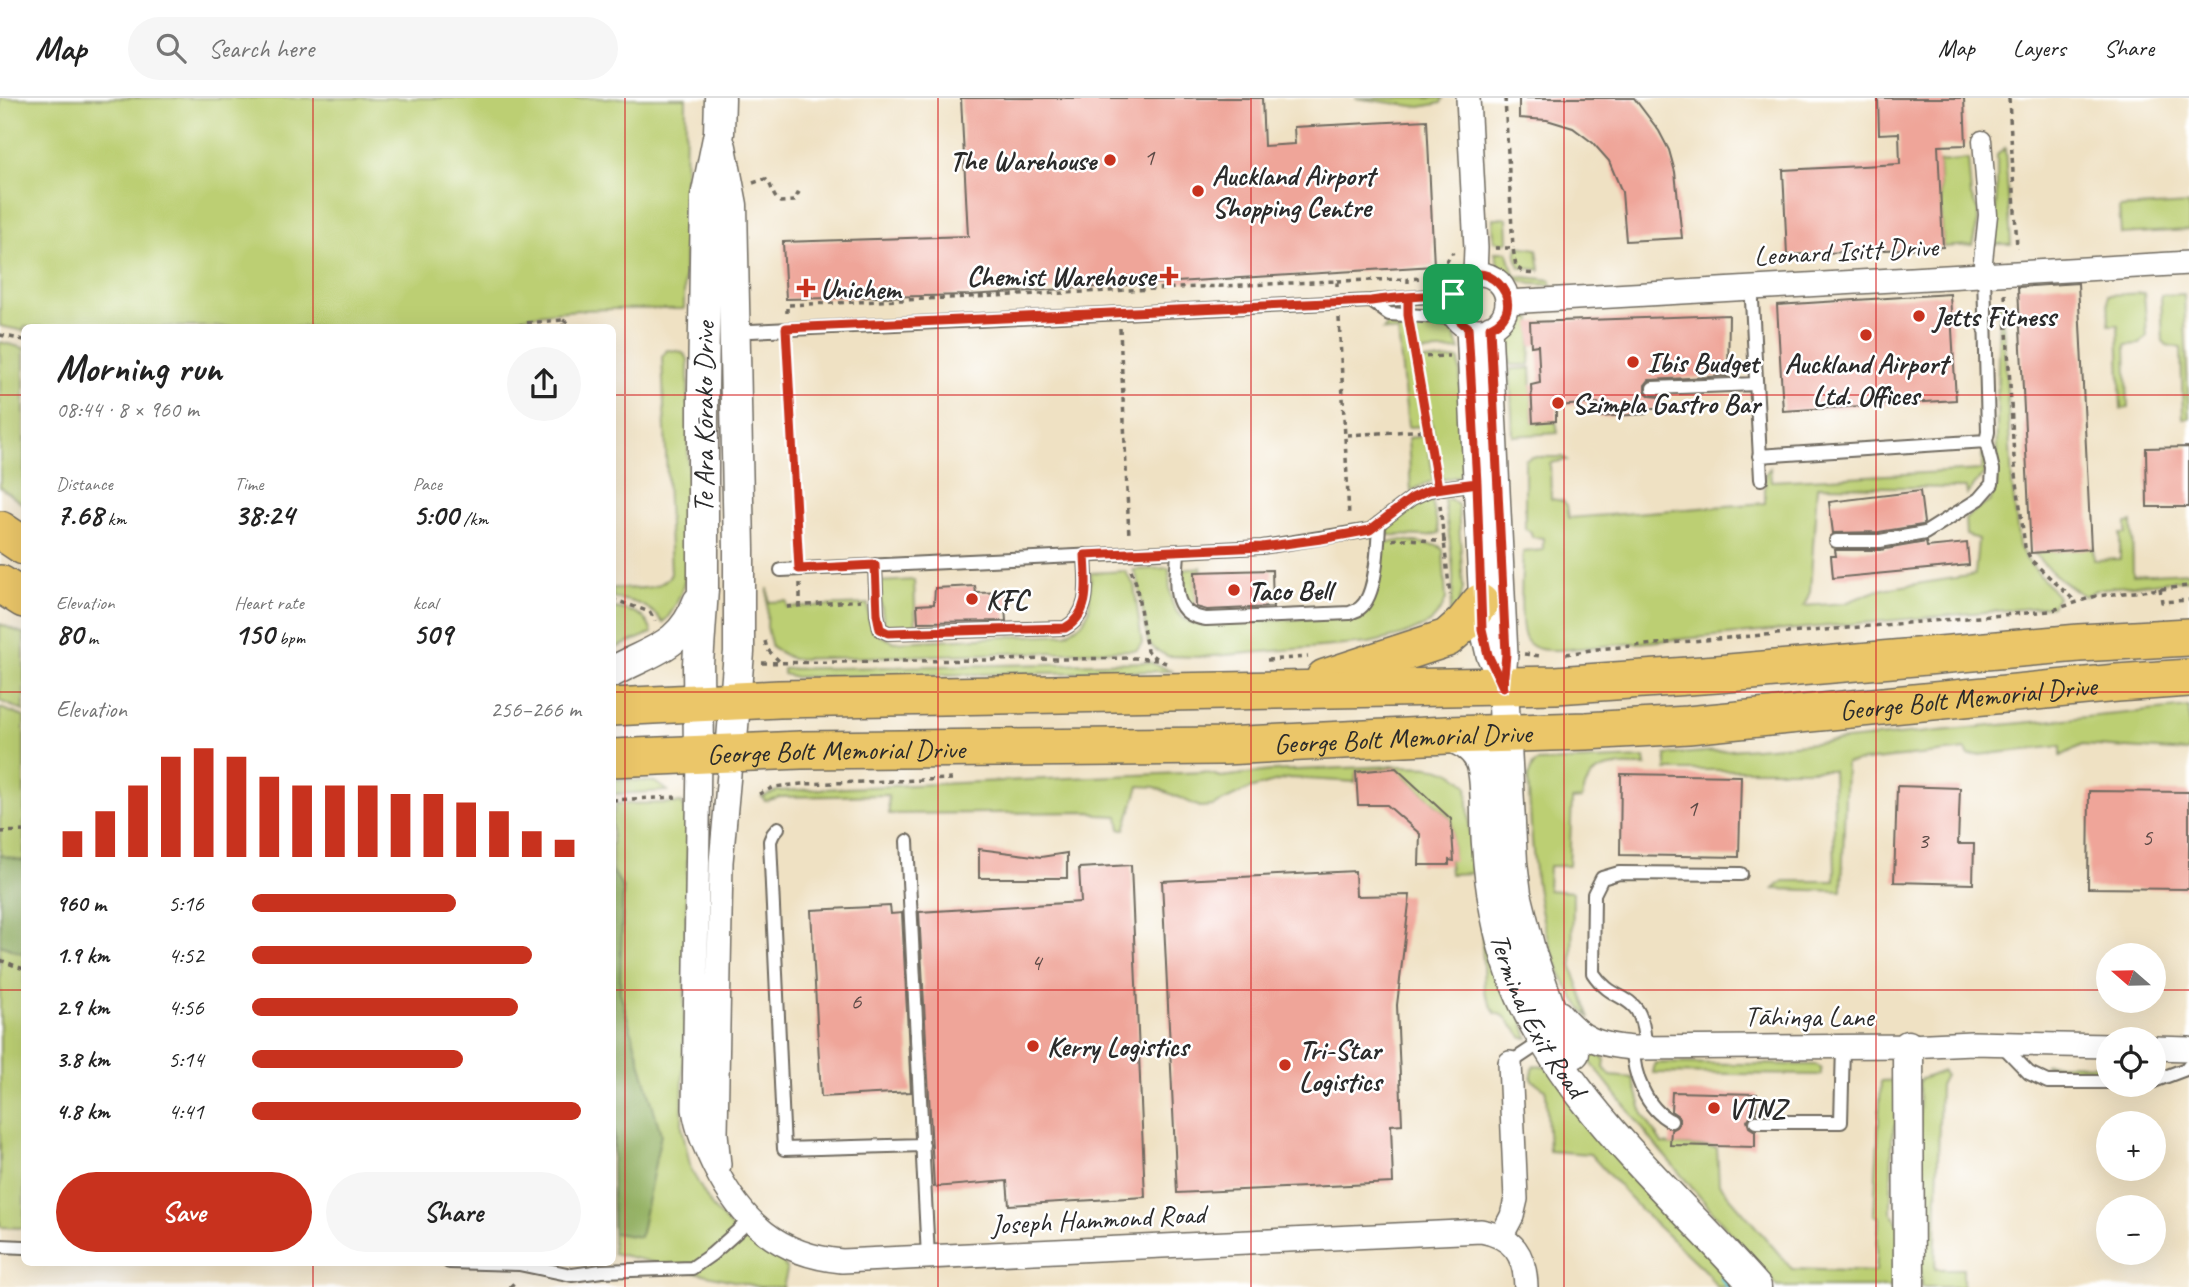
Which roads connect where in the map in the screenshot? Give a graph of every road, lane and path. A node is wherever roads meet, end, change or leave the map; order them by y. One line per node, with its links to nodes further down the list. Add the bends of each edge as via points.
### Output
1 (720, 98): 5 (street, Te Ara Kōrako Drive)
2 (1468, 98): 11 (street)
3 (1505, 98): 7 (path)
4 (2009, 98): 8 (path)
5 (719, 133): 56 (street, Te Ara Kōrako Drive, via 706,197); 74 (street, Te Ara Kōrako Drive, via 732,205 739,549)
6 (1982, 140): 10 (street, via 1988,215)
7 (1513, 248)
8 (2017, 248)
9 (2189, 263): 10 (street, Leonard Isitt Drive)
10 (1984, 273): 19 (street, Leonard Isitt Drive); 37 (lane)
11 (1475, 274): 15 (street, via 1461,281); 19 (street, via 1497,280)
12 (1408, 279): 13 (path)
13 (1337, 281): 18 (path); 27 (path, via 787,305)
14 (2005, 289): 61 (path, via 2014,458 2025,547 2031,560)
15 (1453, 294): 17 (lane); 26 (street, via 1452,302)
16 (1752, 300): 33 (lane)
17 (1371, 301): 18 (lane); 21 (lane, via 1389,314)
18 (1339, 302): 20 (lane); 36 (path)
19 (1507, 302): 26 (street, via 1502,318)
20 (1120, 312): 27 (lane); 48 (path)
21 (1408, 315): 26 (lane); 32 (path)
22 (563, 320): 23 (path); 24 (path); 25 (path)
23 (523, 324)
24 (563, 324)
25 (569, 324)
26 (1471, 324): 40 (street); 71 (street)
27 (786, 328): 28 (lane); 51 (path)
28 (751, 331)
29 (0, 335): 30 (path)
30 (21, 339)
31 (1451, 355): 32 (path)
32 (1416, 356): 35 (path)
33 (1756, 384): 34 (lane); 38 (lane)
34 (1653, 388)
35 (1428, 430): 36 (path); 41 (path)
36 (1346, 435): 44 (path)
37 (1986, 441): 38 (lane); 45 (lane, via 1992,484 1979,499 1925,533 1880,541)
38 (1759, 456): 39 (lane)
39 (1760, 479)
40 (1477, 483): 41 (lane); 60 (street)
41 (1438, 488): 42 (lane, via 1412,498); 60 (path, via 1446,541)
42 (1379, 523): 44 (lane); 47 (lane, via 1369,595 1350,613 1191,617 1180,605 1177,592)
43 (0, 530): 46 (main road)
44 (1350, 534): 47 (lane, via 1262,547)
45 (1836, 541)
46 (21, 544)
47 (1178, 551): 48 (lane)
48 (1130, 553): 49 (lane); 67 (path, via 1147,651)
49 (1085, 555): 50 (lane); 50 (lane, via 1087,597 1082,612 1065,628 888,633 880,629 877,614)
50 (875, 565): 51 (lane)
51 (799, 569): 52 (lane); 62 (path)
52 (781, 570)
53 (0, 584): 57 (main road)
54 (2189, 586): 55 (path)
55 (2160, 588): 59 (path, via 2162,602); 61 (path)
56 (703, 589): 70 (street, via 680,635); 75 (street, Te Ara Kōrako Drive)
57 (21, 597)
58 (616, 600): 63 (path, via 650,612)
59 (2189, 600)
60 (1465, 602): 71 (street); 73 (main road, via 1464,623 1447,638)
61 (2076, 602): 65 (path, via 2050,611)
62 (800, 606)
63 (659, 629)
64 (2189, 637): 71 (main road, George Bolt Memorial Drive, via 1677,677)
65 (1565, 654)
66 (1548, 657): 71 (path)
67 (1158, 660): 68 (path); 69 (path)
68 (777, 663)
69 (1171, 665)
70 (616, 670)
71 (1504, 671): 73 (main road, George Bolt Memorial Drive); 78 (street, Terminal Exit Road)
72 (2189, 678): 78 (main road, George Bolt Memorial Drive, via 1688,725)
73 (1288, 690): 74 (main road, George Bolt Memorial Drive)
74 (735, 702): 75 (main road, George Bolt Memorial Drive); 79 (street, Te Ara Kōrako Drive)
75 (698, 704): 76 (main road, George Bolt Memorial Drive); 79 (street, Te Ara Kōrako Drive)
76 (616, 707)
77 (1447, 735): 78 (main road, George Bolt Memorial Drive); 79 (main road, George Bolt Memorial Drive, via 1223,746); 93 (street, Terminal Exit Road, via 1469,746 1482,763 1498,928 1518,991)
78 (1505, 735): 92 (street, Terminal Exit Road, via 1516,894)
79 (715, 754): 80 (main road, George Bolt Memorial Drive); 108 (street, Joseph Hammond Road, via 721,862 716,1133); 108 (street, Joseph Hammond Road, via 694,1109 702,1140)
80 (616, 758)
81 (802, 784): 82 (path)
82 (759, 794)
83 (676, 797): 84 (path)
84 (616, 800)
85 (778, 828): 107 (lane, via 770,841 784,1149)
86 (21, 831): 87 (path)
87 (0, 832)
88 (907, 841): 107 (lane)
89 (1741, 874): 98 (lane, via 1619,873 1602,878 1594,894 1593,973 1638,1010 1644,1025)
90 (0, 960): 91 (path)
91 (21, 968)
92 (1540, 979): 98 (street, Tāhinga Lane, via 1560,1012 1583,1036 1606,1045); 113 (street, Terminal Exit Road, via 1571,1048)
93 (1543, 1041): 101 (lane); 113 (street, Terminal Exit Road, via 1613,1130)
94 (2000, 1043): 96 (street, Tāhinga Lane); 97 (street, Tāhinga Lane); 104 (lane, via 2029,1073 2048,1082)
95 (1843, 1046): 96 (street, Tāhinga Lane); 98 (street, Tāhinga Lane); 106 (lane, via 1841,1122)
96 (1908, 1046): 118 (street)
97 (2096, 1046)
98 (1639, 1048): 105 (lane, via 1633,1065 1652,1106)
99 (2166, 1048): 100 (street)
100 (2189, 1049)
101 (1510, 1063): 110 (street, via 1516,1199)
102 (2189, 1065): 103 (lane)
103 (2166, 1076)
104 (2096, 1082)
105 (1671, 1121)
106 (1756, 1122)
107 (923, 1145): 114 (lane)
108 (724, 1187): 109 (street, Joseph Hammond Road)
109 (750, 1220): 114 (street, Joseph Hammond Road, via 778,1242 810,1256 842,1261); 115 (lane, via 692,1268 572,1275)
110 (1501, 1237): 114 (street, Joseph Hammond Road, via 1481,1231 1440,1232); 116 (street, via 1514,1246 1524,1264)
111 (0, 1246): 112 (lane)
112 (21, 1247)
113 (1727, 1255): 117 (street, Terminal Exit Road)
114 (928, 1257)
115 (529, 1266)
116 (1526, 1287)
117 (1756, 1287)
118 (1909, 1287)

